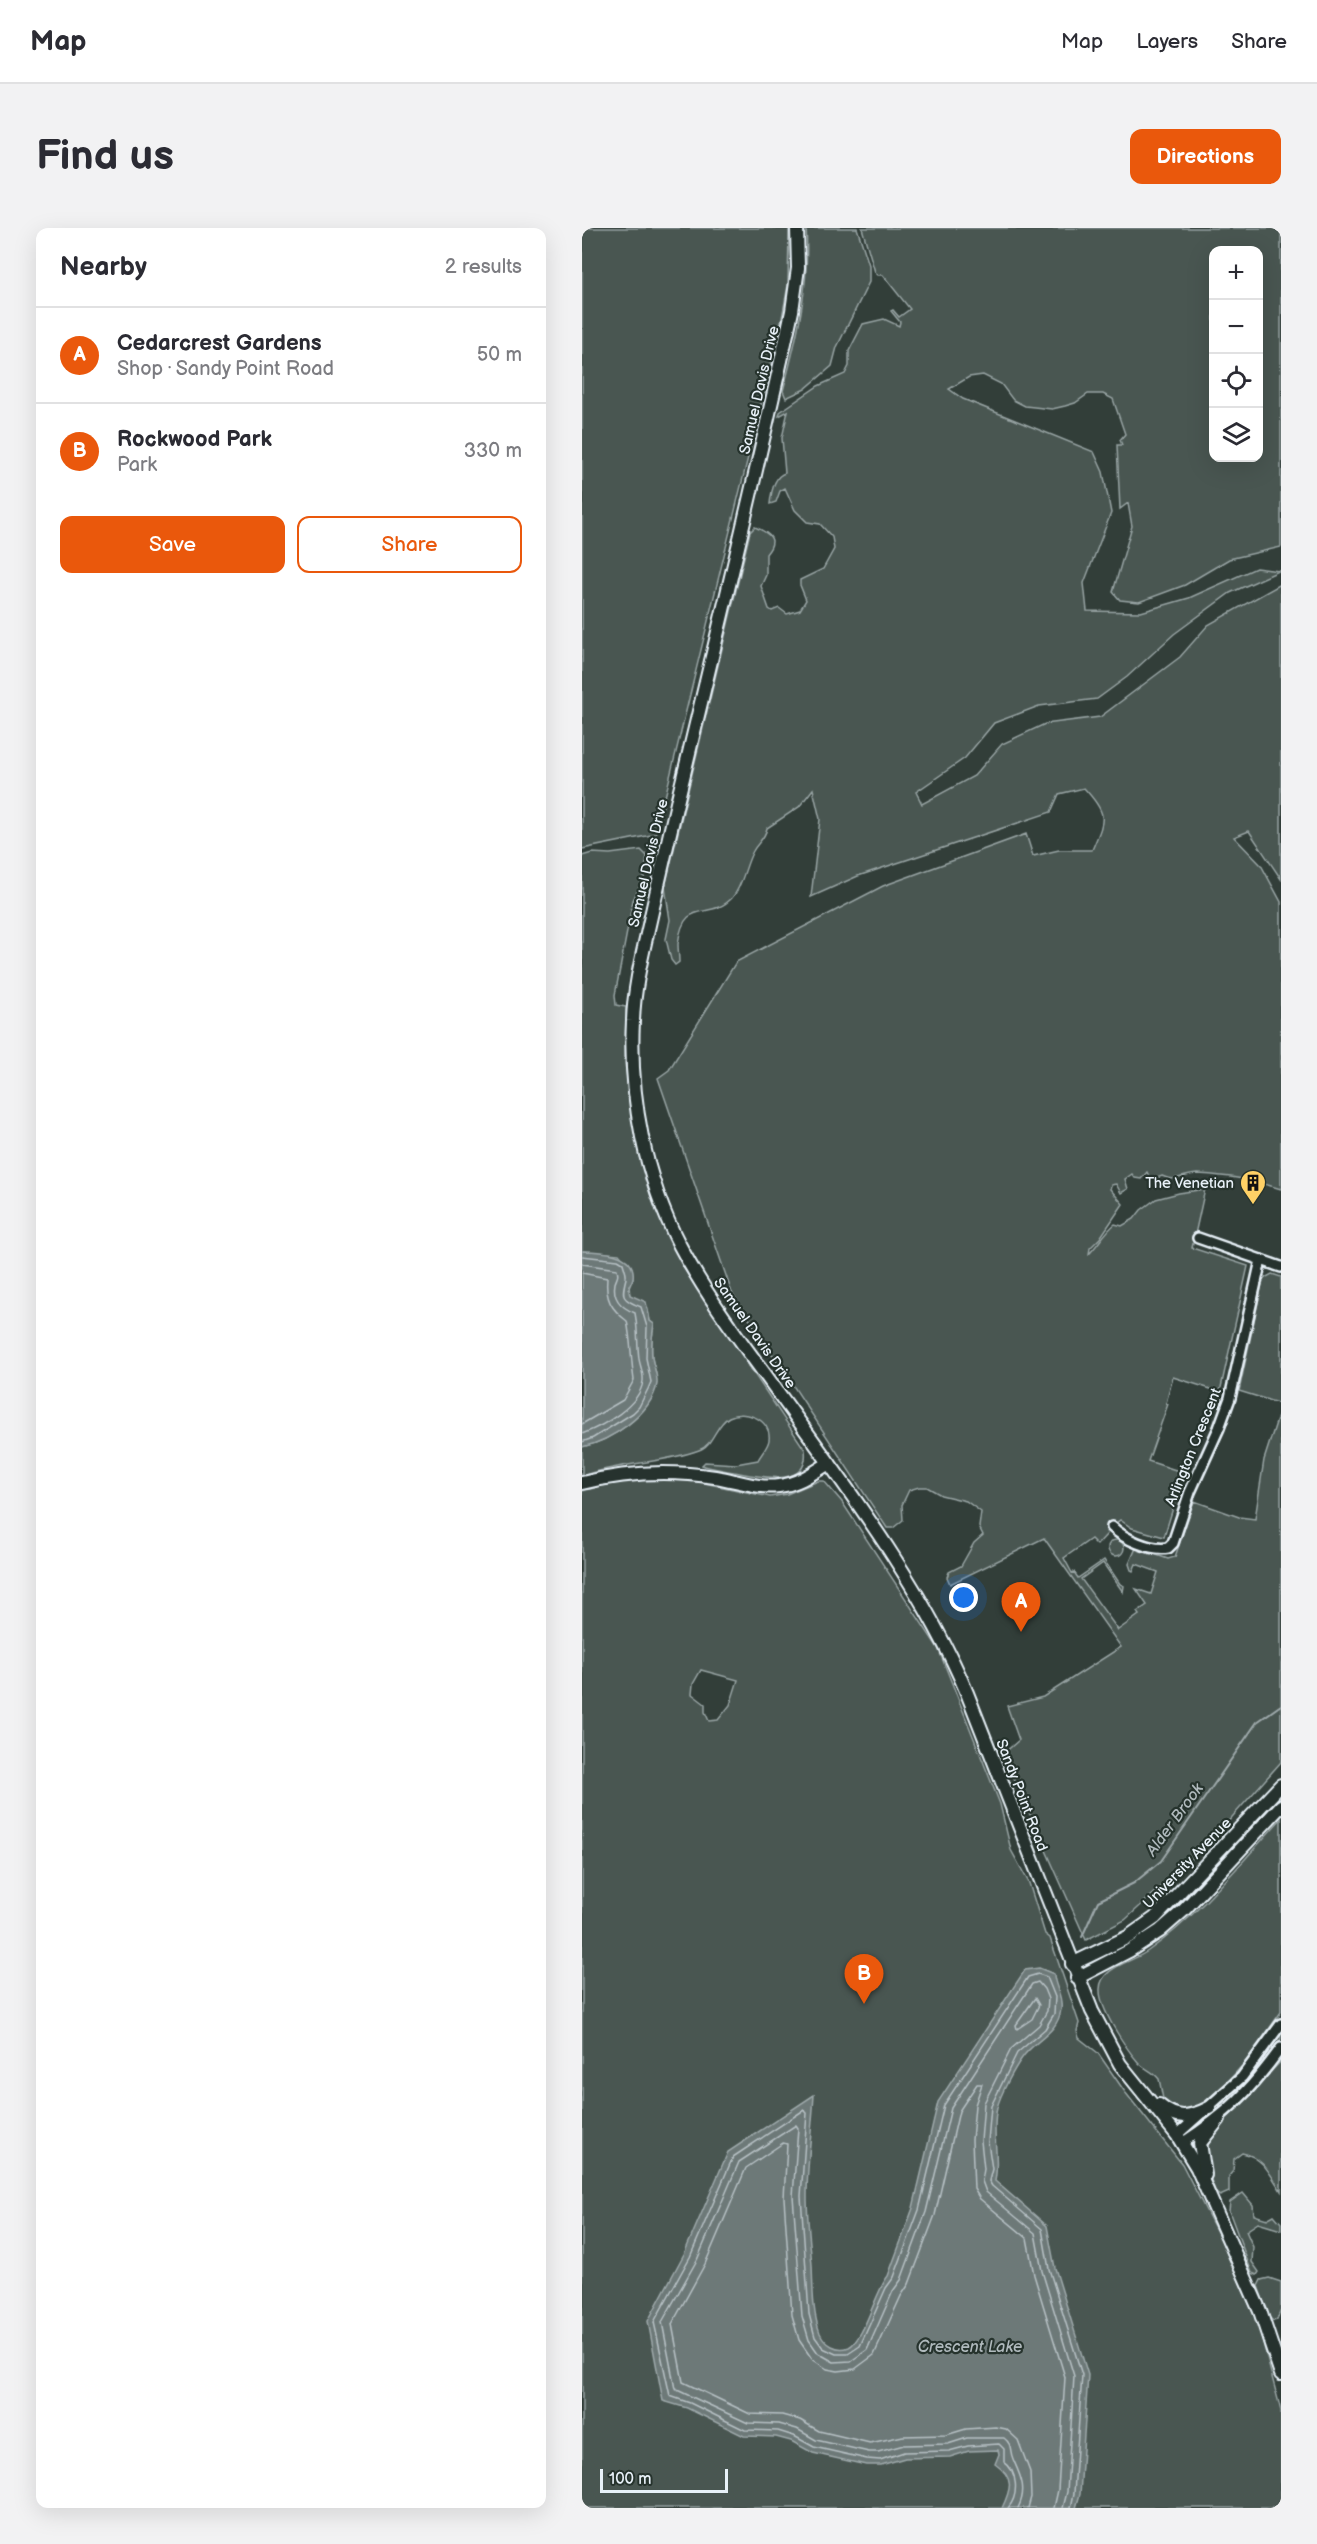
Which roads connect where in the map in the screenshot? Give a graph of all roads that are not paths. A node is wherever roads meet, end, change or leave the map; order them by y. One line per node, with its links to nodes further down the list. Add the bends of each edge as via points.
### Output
1 (797, 228): 5 (main road, Samuel Davis Drive, via 798,268 792,311 658,886 637,984 632,1042 644,1143 659,1198 677,1241 718,1309)
2 (1198, 1238): 3 (street)
3 (1261, 1260): 4 (street); 7 (street, Arlington Crescent, via 1228,1403 1173,1543 1168,1548 1159,1548 1124,1537)
4 (1281, 1267)
5 (829, 1463): 6 (main road, via 798,1481 769,1487 675,1473 621,1475); 10 (main road, Sandy Point Road, via 890,1554 951,1658)
6 (582, 1483)
7 (1112, 1527)
8 (1281, 1785): 10 (main road, University Avenue, via 1155,1918 1128,1937)
9 (1281, 1806): 11 (main road, University Avenue, via 1160,1931)
10 (1072, 1964): 11 (main road, Sandy Point Road)
11 (1077, 1977): 14 (main road, Sandy Point Road, via 1111,2049)
12 (1281, 2024): 15 (street, via 1242,2077)
13 (1281, 2048): 16 (street, via 1252,2086)
14 (1140, 2090): 15 (main road, via 1179,2118); 17 (main road, Sandy Point Road)
15 (1209, 2108): 17 (street)
16 (1219, 2119): 17 (street); 18 (main road, via 1200,2143)
17 (1180, 2139): 18 (main road, Sandy Point Road)
18 (1211, 2199): 19 (main road, Sandy Point Road, via 1260,2311)
19 (1281, 2374)

